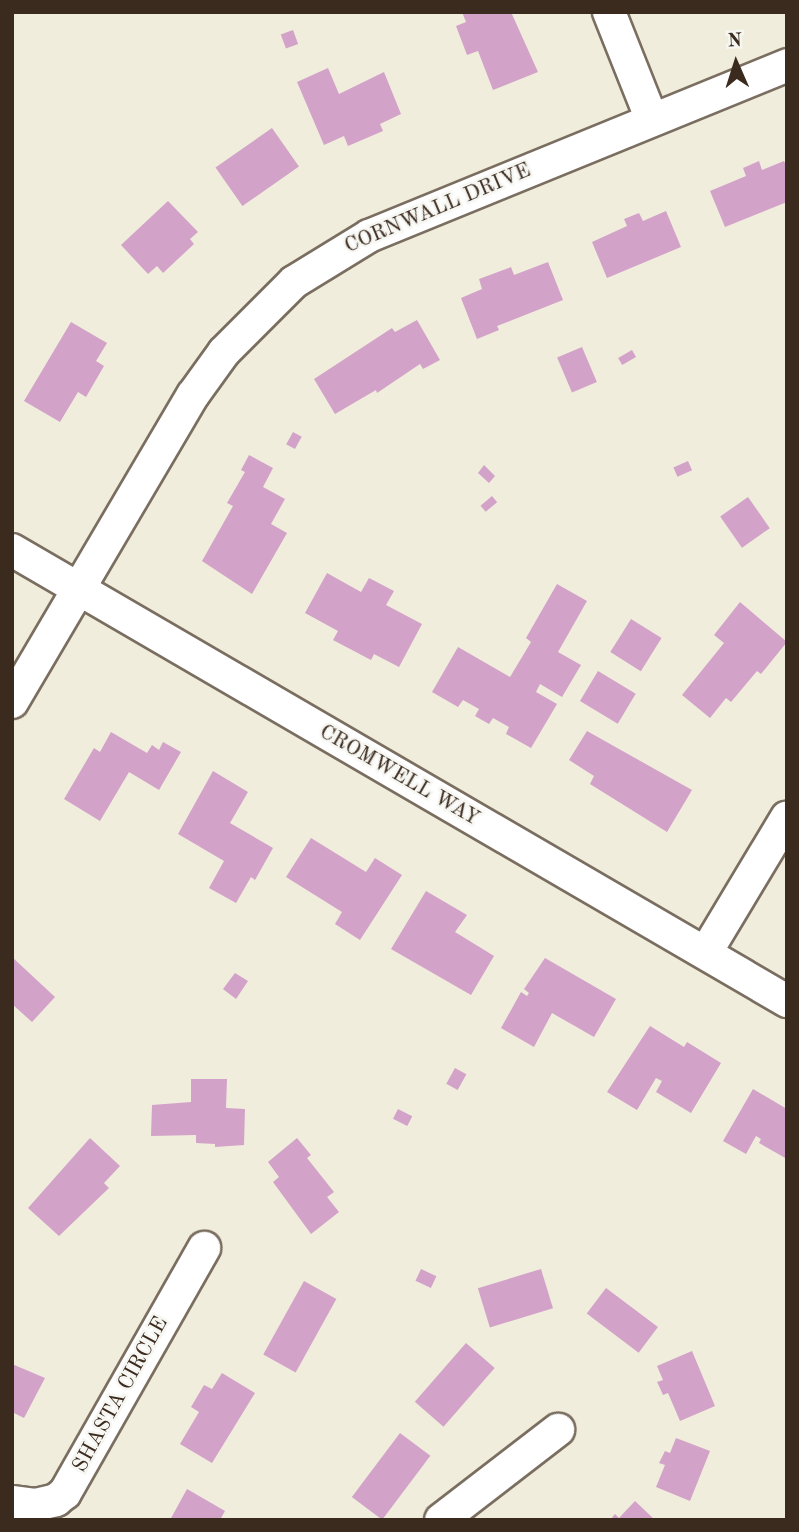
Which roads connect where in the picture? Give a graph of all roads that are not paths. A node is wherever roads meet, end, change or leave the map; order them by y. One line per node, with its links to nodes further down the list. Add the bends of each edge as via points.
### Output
1 (609, 12): 3 (street)
2 (787, 65): 3 (street, CORNWALL DRIVE)
3 (652, 120): 5 (street, CORNWALL DRIVE, via 369,236 293,282 224,352 193,395)
4 (12, 550): 5 (street, CROMWELL WAY)
5 (79, 590): 6 (street, CORNWALL DRIVE); 8 (street, CROMWELL WAY)
6 (12, 702)
7 (787, 817): 8 (street)
8 (706, 953): 9 (street, CROMWELL WAY)
9 (787, 1001)
10 (204, 1248): 12 (street, SHASTA CIRCLE, via 65,1493 36,1505)
11 (558, 1430): 13 (street)
12 (12, 1502)
13 (441, 1520)

